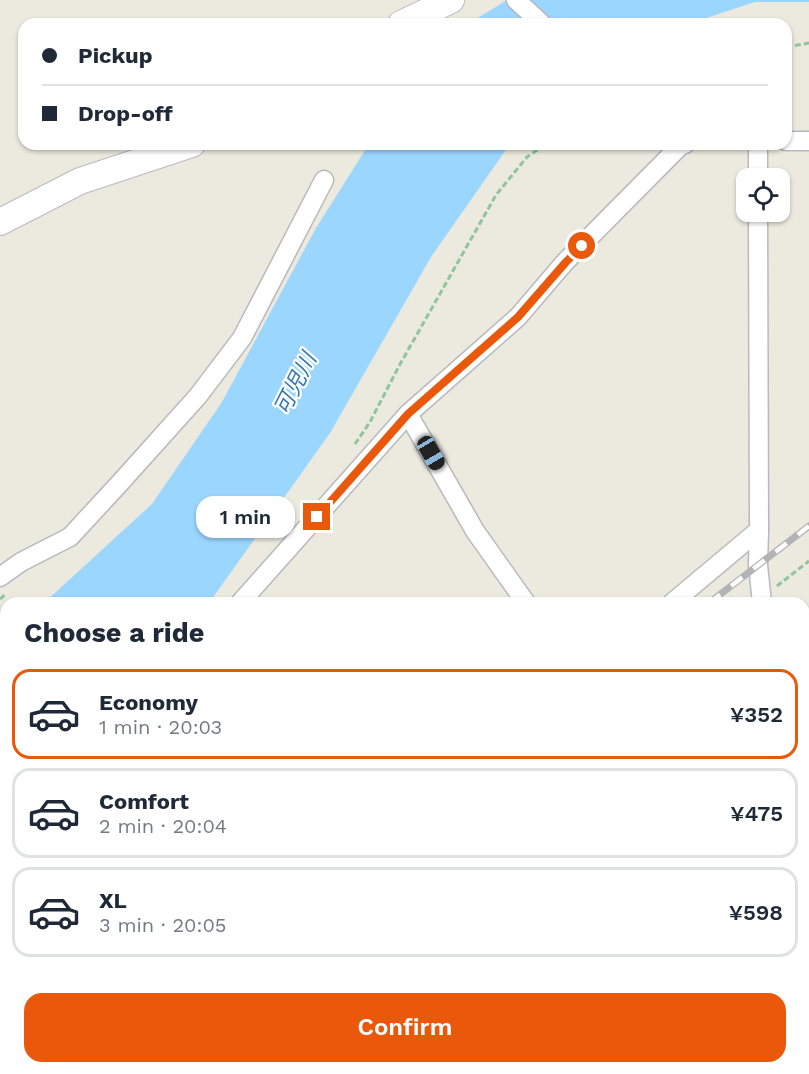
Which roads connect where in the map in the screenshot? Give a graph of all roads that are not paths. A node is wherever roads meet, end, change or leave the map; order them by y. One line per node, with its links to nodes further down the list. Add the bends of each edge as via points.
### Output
1 (451, 0): 3 (street)
2 (516, 0): 4 (street)
3 (414, 18)
4 (536, 18)
5 (792, 141): 6 (street)
6 (809, 141)
7 (174, 150): 12 (street, via 80,181)
8 (676, 150): 14 (street, via 518,317)
9 (758, 150): 10 (street)
10 (758, 168)
11 (324, 180): 16 (street, via 242,338 198,396 70,537)
12 (0, 222)
13 (759, 222): 15 (street)
14 (408, 414): 17 (street); 18 (street, via 475,531)
15 (759, 530): 19 (street); 20 (street)
16 (0, 577)
17 (245, 597)
18 (522, 597)
19 (679, 597)
20 (762, 597)

